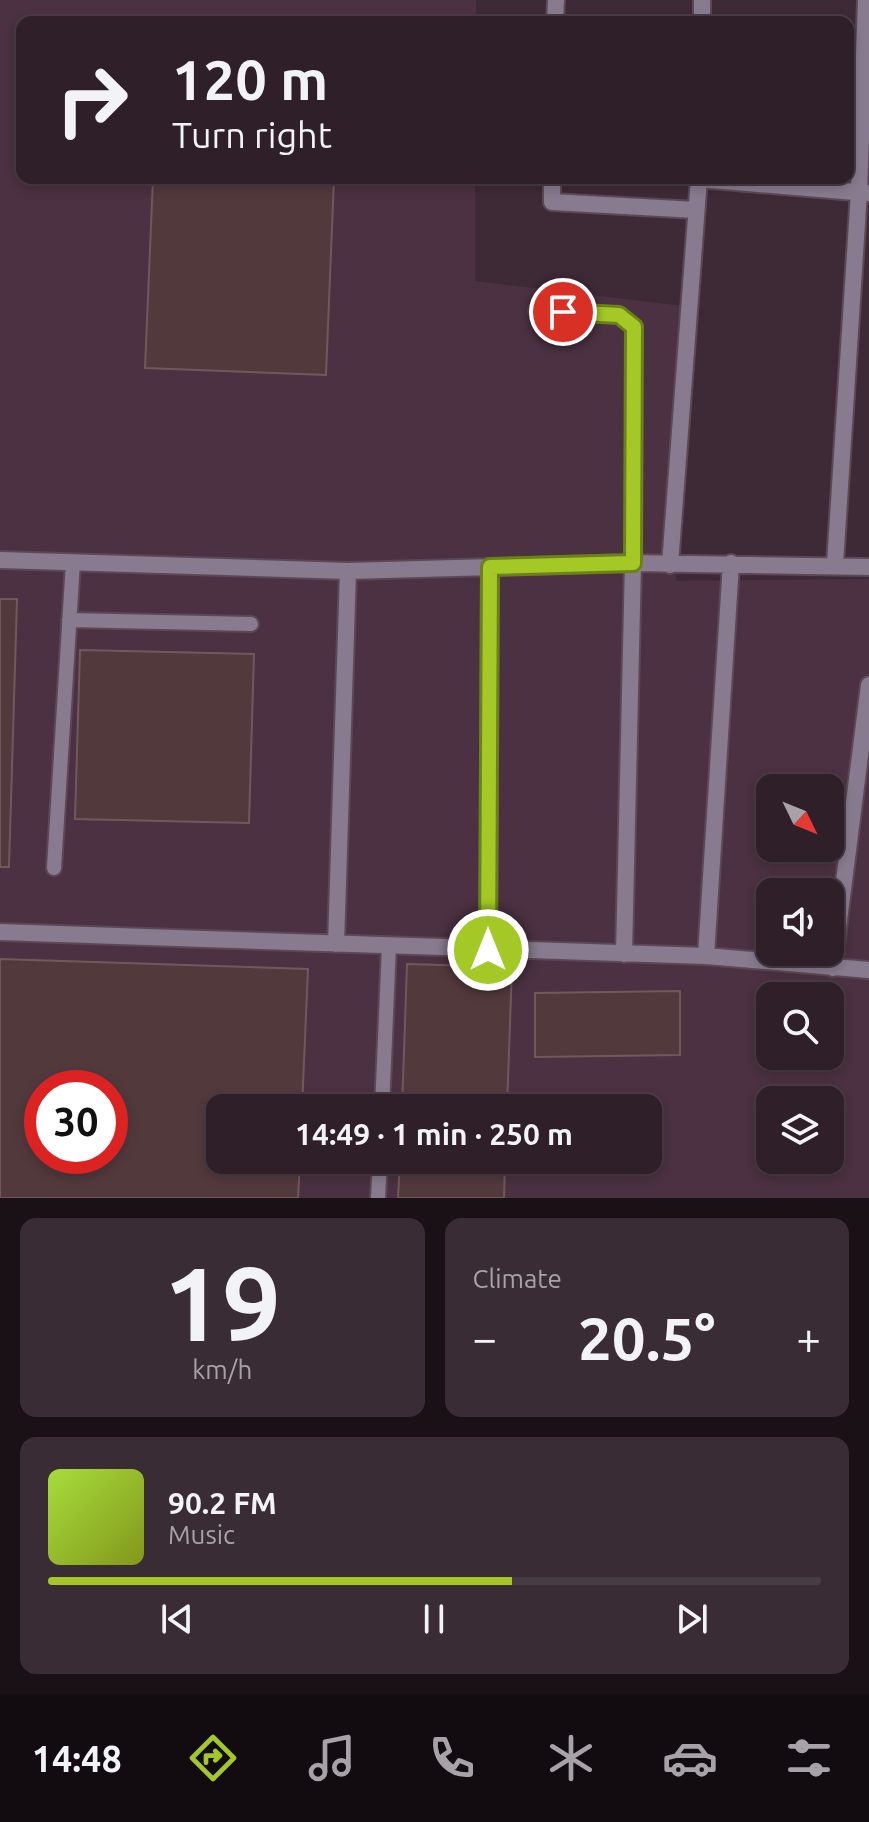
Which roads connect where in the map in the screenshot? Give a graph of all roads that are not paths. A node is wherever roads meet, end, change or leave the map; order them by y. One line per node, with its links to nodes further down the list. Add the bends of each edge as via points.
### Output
1 (866, 0): 5 (street)
2 (552, 184): 6 (street, via 552,202)
3 (699, 184): 6 (street)
4 (762, 184): 5 (street)
5 (864, 192): 12 (street)
6 (696, 210): 13 (street)
7 (536, 311): 10 (lane, via 619,315 634,327)
8 (0, 560): 9 (street)
9 (73, 562): 16 (street); 17 (lane)
10 (633, 563): 13 (street); 14 (street); 25 (street)
11 (731, 563): 12 (street); 13 (street); 26 (street)
12 (835, 564): 15 (street)
13 (670, 565)
14 (490, 567): 16 (street); 24 (street)
15 (869, 567)
16 (348, 571): 22 (street)
17 (69, 620): 18 (lane); 20 (lane)
18 (251, 624)
19 (869, 685): 27 (street)
20 (54, 868)
21 (0, 932): 22 (street)
22 (336, 944): 23 (street)
23 (389, 946): 24 (street); 29 (lane)
24 (488, 950): 25 (street)
25 (624, 954): 26 (street)
26 (706, 956): 27 (street)
27 (833, 968): 28 (street)
28 (869, 970)
29 (383, 1094)
30 (379, 1174): 31 (lane)
31 (378, 1198)

